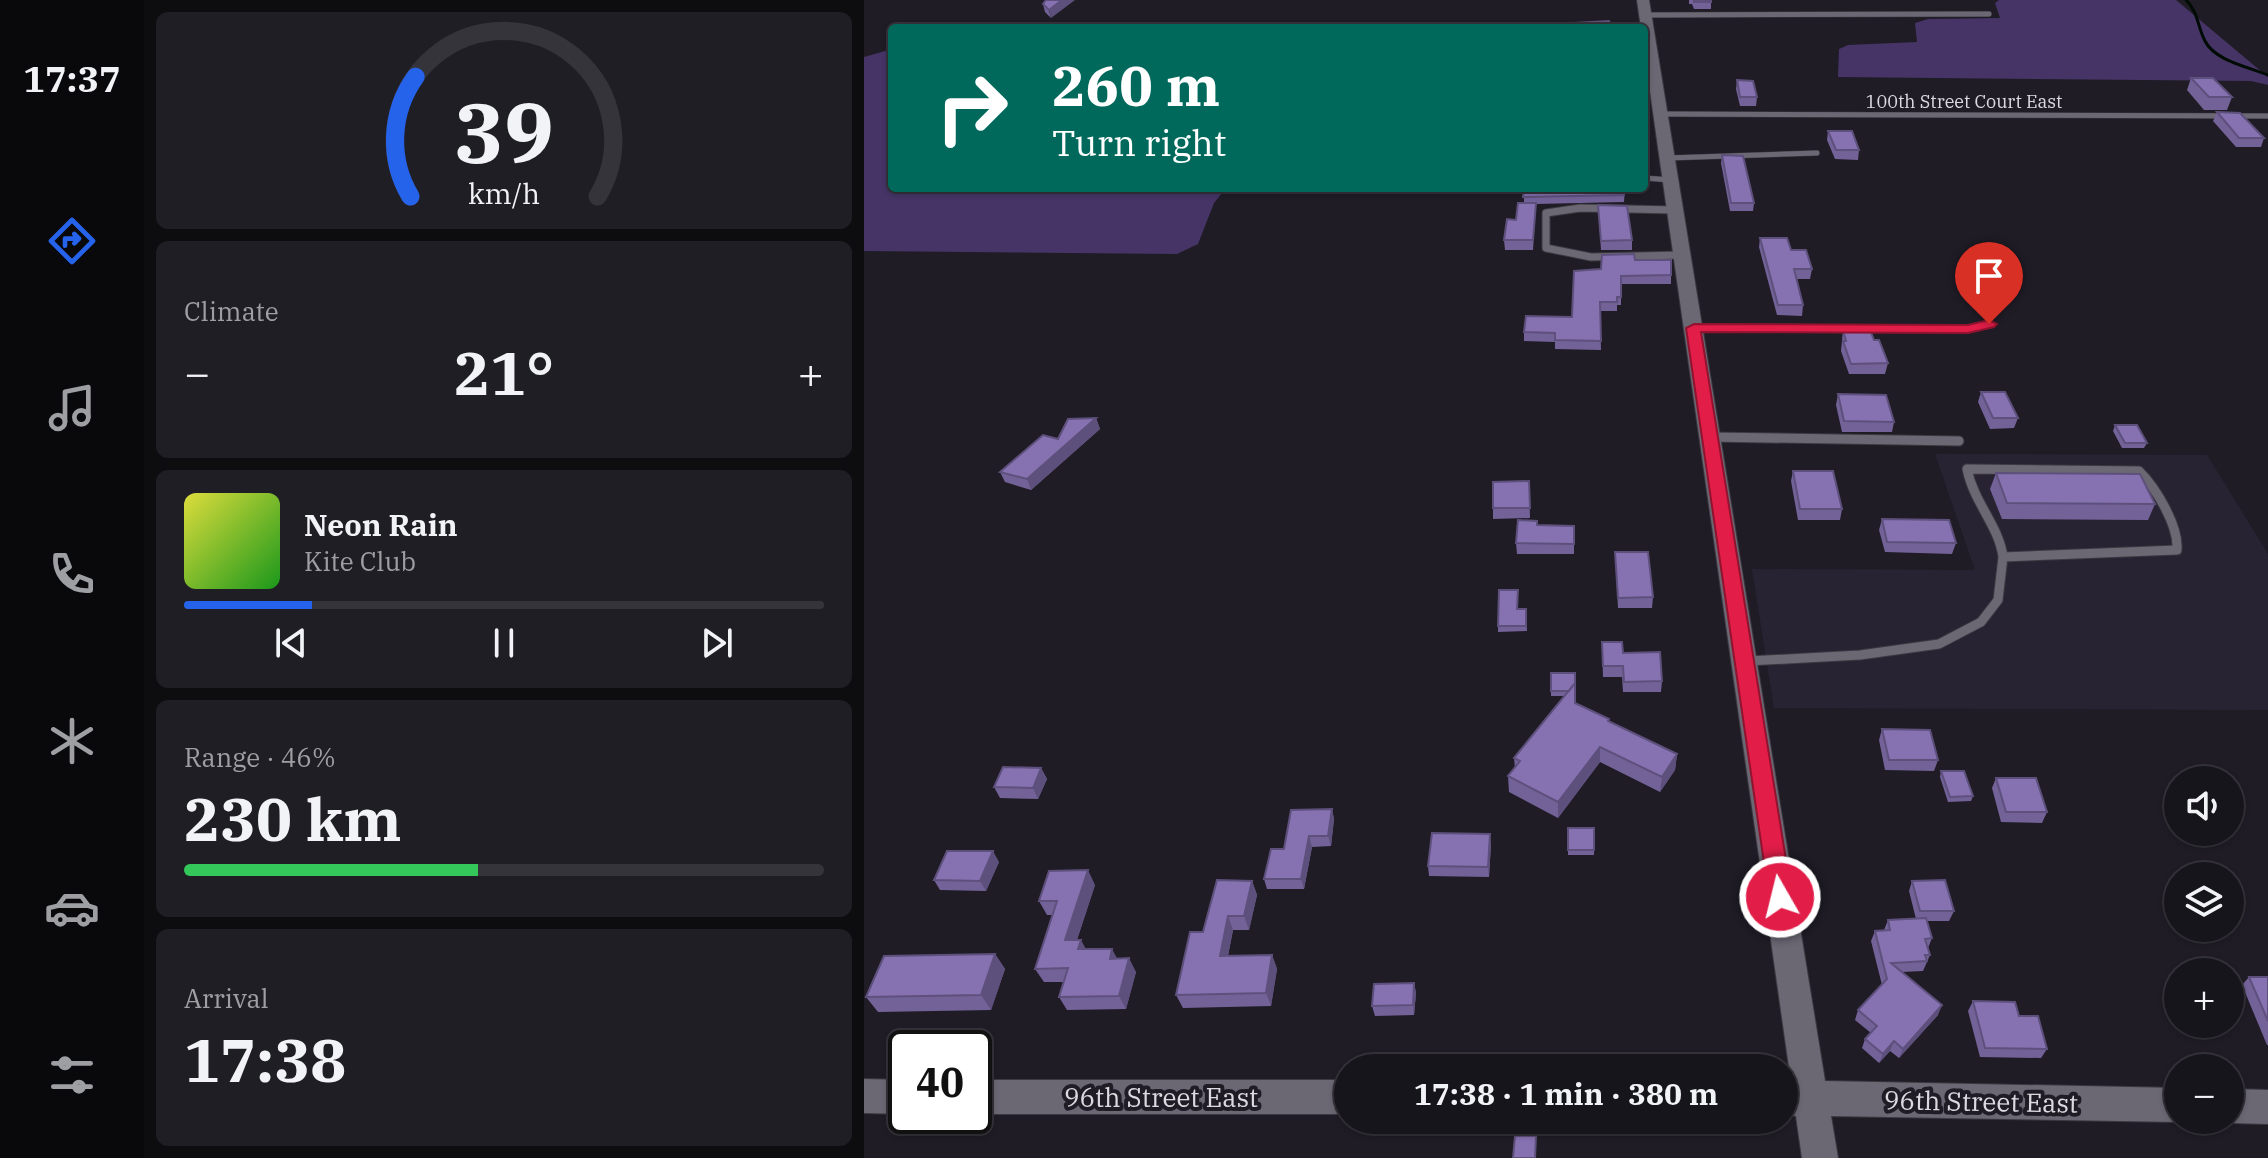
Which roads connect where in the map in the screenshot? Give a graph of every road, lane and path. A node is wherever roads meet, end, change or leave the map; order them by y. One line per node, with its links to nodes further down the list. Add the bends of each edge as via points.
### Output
1 (1644, 7): 2 (lane)
2 (1989, 14)
3 (1648, 47): 4 (street)
4 (1661, 114): 5 (lane, 100th Street Court East); 7 (street)
5 (2268, 116)
6 (1817, 153): 7 (lane)
7 (1669, 169): 8 (lane); 9 (street)
8 (1648, 177)
9 (1675, 210): 10 (street); 10 (lane, via 1580,208 1546,213 1546,248 1579,256)
10 (1682, 255): 12 (street)
11 (1989, 324): 12 (lane, via 1968,329)
12 (1694, 328): 13 (street)
13 (1710, 437): 14 (lane); 16 (street)
14 (1959, 441)
15 (2003, 557): 15 (lane, via 2001,543 1972,492 1967,469 2139,471 2178,537 2177,550 2156,553); 16 (lane, via 1998,600 1981,622 1939,644 1860,655)
16 (1744, 661): 17 (street)
17 (1793, 1054)
18 (864, 1096): 19 (street)
19 (888, 1097)
20 (992, 1097): 21 (street, 96th Street East)
21 (1334, 1097)
22 (1798, 1098): 23 (street, 96th Street East); 26 (street)
23 (2164, 1105)
24 (2244, 1106): 25 (street)
25 (2268, 1107)
26 (1820, 1158)

